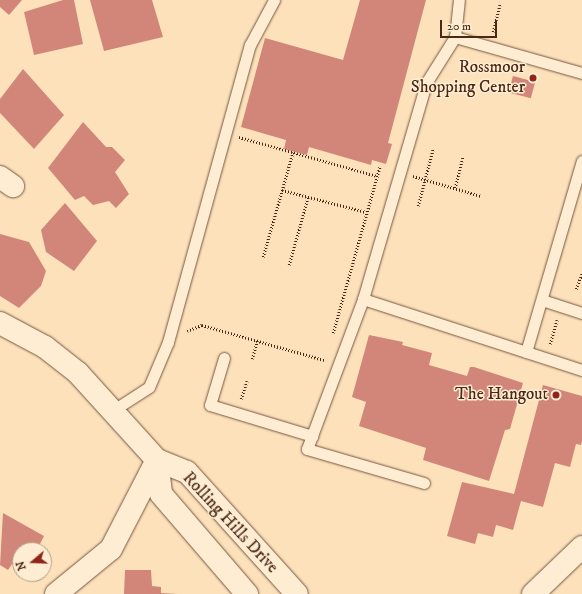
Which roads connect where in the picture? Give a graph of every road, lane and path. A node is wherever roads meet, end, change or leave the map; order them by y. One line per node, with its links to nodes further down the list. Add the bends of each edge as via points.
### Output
1 (274, 0): 41 (lane, via 250,45 168,342 149,387)
2 (459, 0): 5 (lane)
3 (500, 3): 4 (path)
4 (493, 32)
5 (455, 38): 6 (lane); 26 (lane, via 426,83)
6 (582, 73)
7 (239, 137): 9 (path)
8 (433, 149): 15 (path)
9 (293, 152): 14 (path); 17 (path)
10 (463, 157): 16 (path)
11 (582, 161): 27 (lane)
12 (380, 166): 14 (path)
13 (409, 174): 15 (path)
14 (377, 176): 21 (path)
15 (426, 179): 16 (path); 20 (path)
16 (455, 188): 18 (path)
17 (282, 190): 19 (path); 22 (path)
18 (481, 196)
19 (308, 197): 21 (path); 23 (path)
20 (418, 206)
21 (366, 212): 32 (path)
22 (263, 257)
23 (289, 265)
24 (582, 273): 25 (path)
25 (576, 289)
26 (363, 299): 35 (lane); 43 (lane)
27 (542, 300): 28 (lane); 35 (lane)
28 (582, 313)
29 (558, 317): 34 (path)
30 (0, 323): 41 (street, Rolling Hills Drive, via 45,347 78,373)
31 (179, 333): 33 (path, via 202,325)
32 (331, 338)
33 (257, 341): 36 (path, via 325,360); 38 (path)
34 (550, 347)
35 (526, 352): 39 (lane)
36 (327, 353)
37 (224, 358): 42 (lane, via 210,405)
38 (252, 358)
39 (582, 370)
40 (247, 381): 42 (path)
41 (112, 411): 44 (street, Rolling Hills Drive)
42 (238, 414): 43 (lane)
43 (312, 436): 45 (lane, via 307,449)
44 (157, 460): 47 (street, via 111,549); 48 (street, Rolling Hills Drive, via 160,494); 49 (street, Rolling Hills Drive, via 187,472)
45 (424, 483)
46 (582, 547): 50 (street)
47 (56, 594)
48 (246, 594)
49 (297, 594)
50 (533, 594)

